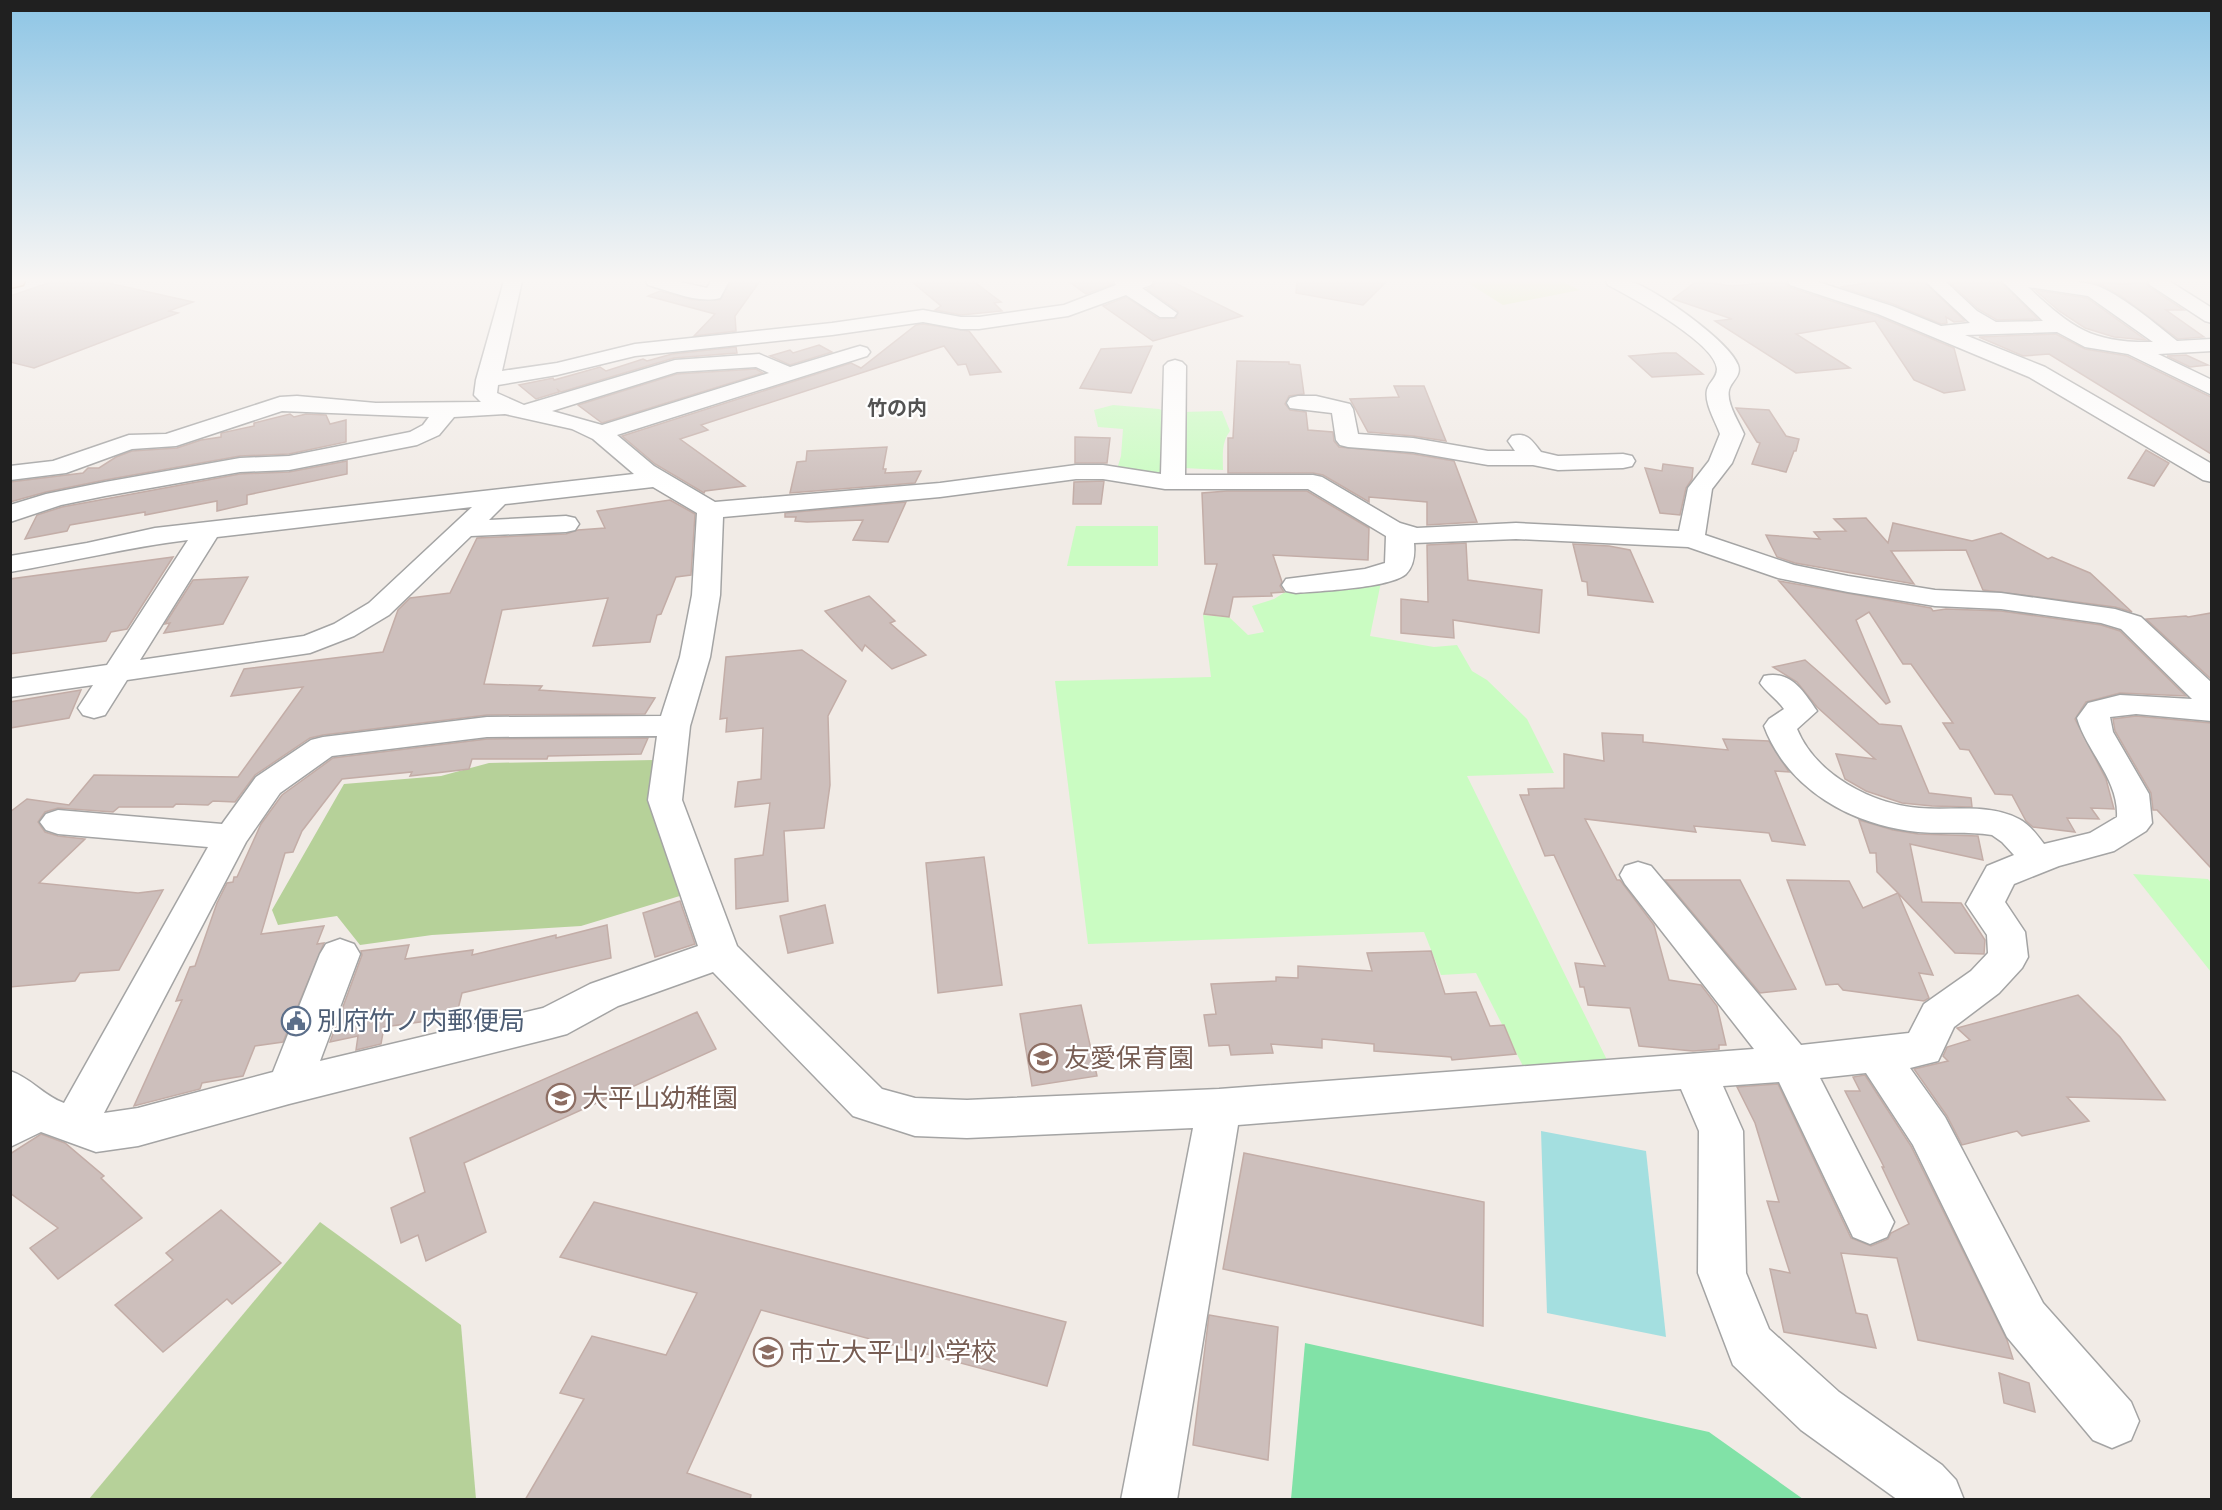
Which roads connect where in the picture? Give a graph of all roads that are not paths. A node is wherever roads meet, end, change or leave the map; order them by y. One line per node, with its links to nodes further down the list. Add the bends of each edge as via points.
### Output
1 (509, 351): 11 (street)
2 (629, 351): 11 (street, via 557,369)
3 (1719, 351): 34 (street, via 1728,367 1718,390 1732,434 1720,463 1700,488)
4 (1986, 351): 23 (street, via 2050,379)
5 (2138, 351): 10 (street)
6 (860, 352): 8 (street)
7 (1175, 366): 25 (street)
8 (787, 374): 11 (street, via 759,360 675,366); 15 (street)
9 (1311, 383): 13 (street)
10 (2211, 389)
11 (507, 400): 14 (street); 15 (street)
12 (1298, 402): 13 (street)
13 (1327, 405): 17 (street, via 1342,409)
14 (447, 411): 20 (street, via 397,412 280,404 168,441 129,442); 27 (street, via 431,430 417,438 288,463 240,465)
15 (600, 433): 24 (street)
16 (1517, 436): 18 (street)
17 (1348, 440): 18 (street, via 1413,445 1488,458); 21 (street)
18 (1533, 458): 19 (street, via 1558,463)
19 (1623, 461)
20 (75, 463): 22 (street); 27 (street)
21 (1323, 470): 25 (street); 33 (street, via 1391,529)
22 (10, 473)
23 (2211, 475)
24 (656, 479): 26 (street); 28 (street)
25 (1173, 481): 28 (street, via 1076,472 940,490)
26 (496, 499): 31 (street); 32 (street)
27 (41, 503): 29 (street)
28 (711, 510): 43 (street, via 706,595 695,657)
29 (10, 514)
30 (566, 524): 31 (street)
31 (464, 529): 37 (street, via 379,609 310,644)
32 (208, 530): 35 (street, via 155,536); 37 (street)
33 (1399, 531): 34 (street, via 1416,536 1516,531); 36 (street, via 1401,557 1396,568 1382,575)
34 (1691, 539): 40 (street, via 1788,572 1848,584 2122,619 2131,623)
35 (10, 564)
36 (1296, 585)
37 (118, 671): 39 (street); 41 (street)
38 (1775, 684): 46 (street, via 1789,693 1801,711 1780,726 1782,736 1809,771 1832,790 1870,810 1899,818 1986,822 2006,827)
39 (10, 688)
40 (2211, 701)
41 (94, 708)
42 (2211, 711): 46 (street, via 2126,705 2099,711 2093,718 2096,733 2130,786 2136,811 2134,823 2101,842)
43 (674, 726): 45 (street, via 487,727 323,747 268,785); 49 (street, via 665,801)
44 (58, 822): 45 (street)
45 (231, 837): 55 (street)
46 (2037, 860): 50 (street, via 2000,875 1985,904 2006,932 2008,957 1985,982 1938,1016 1923,1049)
47 (1638, 875): 51 (street)
48 (340, 954): 53 (street)
49 (720, 954): 53 (street, via 604,995 552,1022); 54 (street, via 868,1103 877,1106 915,1117 967,1119)
50 (1878, 1056): 51 (street); 57 (street, via 1929,1131 2025,1320)
51 (1791, 1064): 52 (street); 56 (street)
52 (1694, 1070): 54 (street); 59 (street, via 1721,1131 1722,1273 1751,1347 1820,1411 1923,1484)
53 (289, 1086): 55 (street, via 138,1127 96,1133)
54 (1219, 1108): 58 (street)
55 (33, 1113)
56 (1870, 1222)
57 (2112, 1421)
58 (1149, 1500)
59 (1936, 1500)

